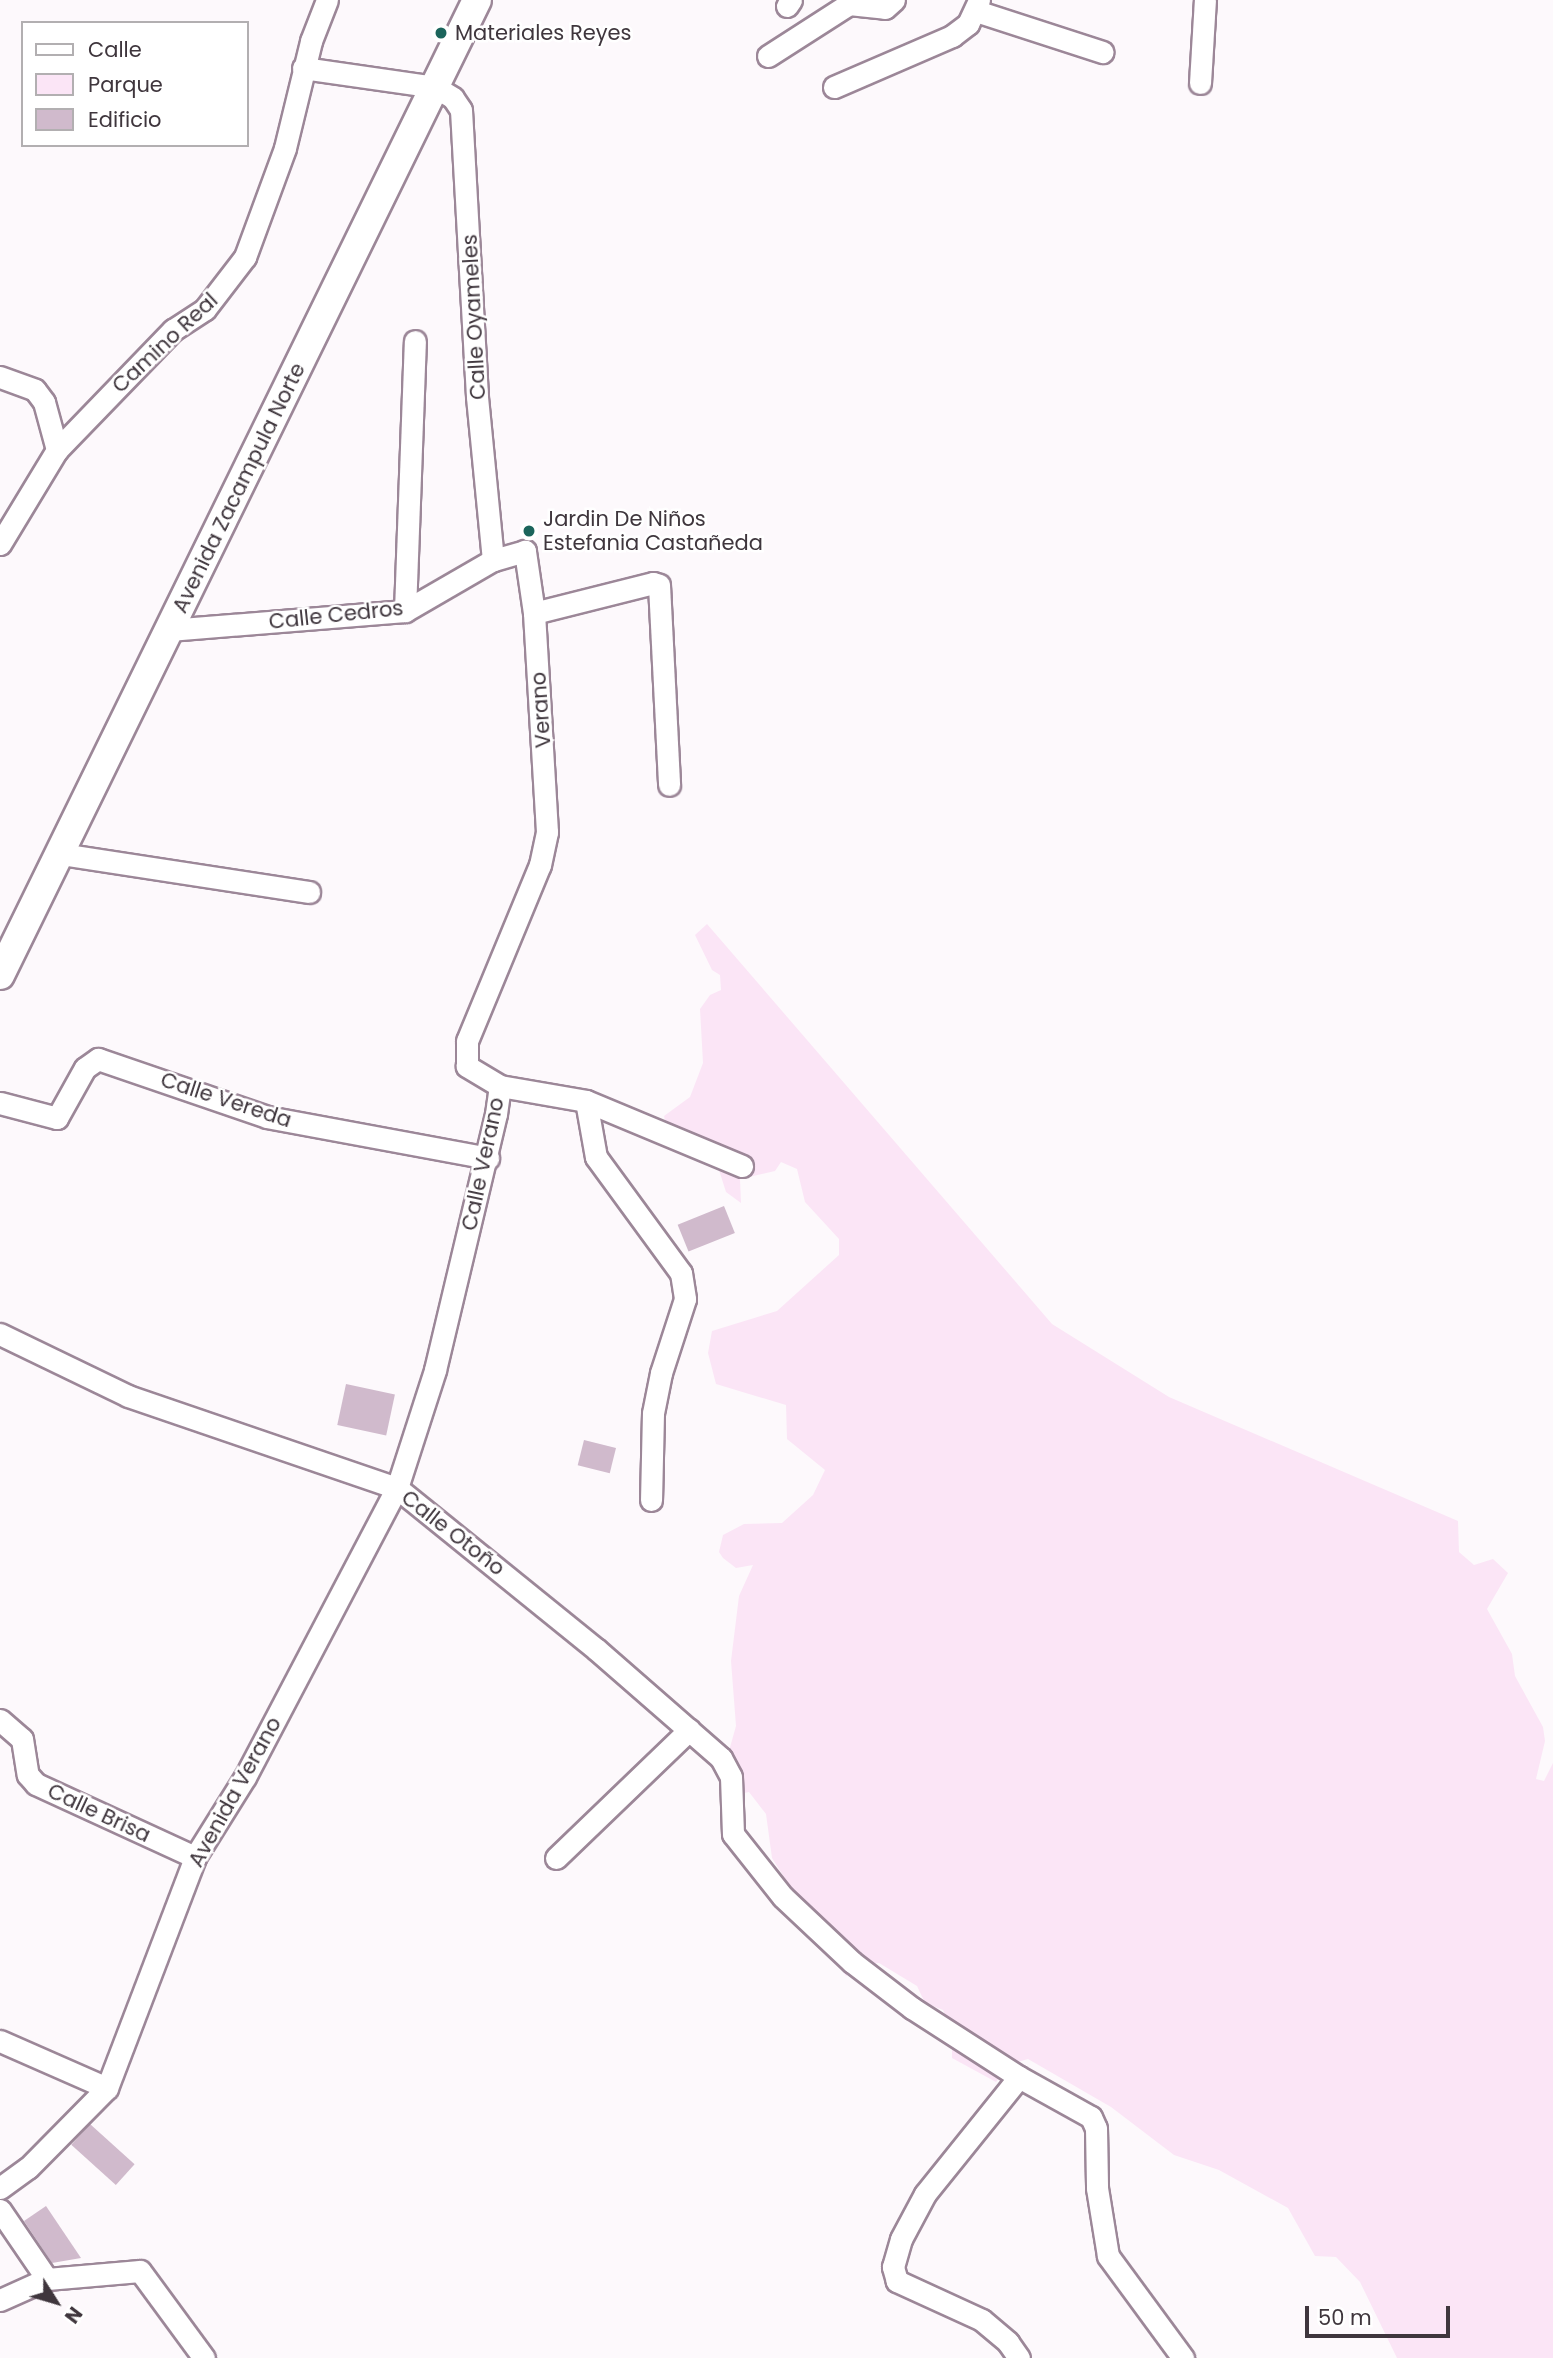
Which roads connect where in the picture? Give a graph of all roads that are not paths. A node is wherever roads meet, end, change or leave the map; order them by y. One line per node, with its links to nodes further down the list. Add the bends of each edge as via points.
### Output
1 (327, 0): 8 (street, Camino Real)
2 (477, 0): 10 (main road, Avenida Zacampula Norte)
3 (894, 0): 7 (street, via 885,8 849,4)
4 (1205, 0): 9 (street)
5 (977, 6): 6 (street); 11 (street, via 952,37)
6 (1102, 52)
7 (768, 56)
8 (303, 68): 10 (street); 14 (street, Camino Real, via 270,192 245,257 230,282 135,366)
9 (1200, 83)
10 (435, 87): 17 (street, Calle Oyameles, via 453,97 465,127 477,397); 20 (main road, Avenida Zacampula Norte)
11 (834, 87)
12 (415, 341): 18 (street)
13 (0, 377): 14 (street, via 34,390 44,402)
14 (57, 450): 15 (street, Camino Real)
15 (0, 544)
16 (529, 555): 17 (street, Calle Cedros, via 522,551); 19 (street, Verano)
17 (493, 560): 18 (street, Calle Cedros)
18 (405, 611): 20 (street, Calle Cedros)
19 (534, 613): 21 (street, via 659,585); 23 (street, Verano, via 547,794 547,832)
20 (169, 630): 22 (main road, Avenida Zacampula Norte)
21 (668, 785)
22 (61, 854): 24 (street); 25 (main road, Avenida Zacampula Norte)
23 (540, 865): 26 (street, Calle Verano, via 464,1059 473,1073)
24 (309, 892)
25 (0, 975)
26 (500, 1086): 27 (street); 29 (street, Calle Verano)
27 (586, 1101): 30 (street); 33 (street, via 596,1157 681,1273 685,1299 660,1373 653,1413)
28 (0, 1103): 29 (street, Calle Vereda, via 57,1118 85,1068 98,1059 267,1117)
29 (488, 1158): 32 (street, Calle Verano, via 418,1431)
30 (742, 1166)
31 (0, 1334): 32 (street, Calle Otoño, via 128,1396)
32 (397, 1488): 35 (street, Calle Otoño, via 458,1534); 36 (street, Avenida Verano, via 245,1777)
33 (651, 1500)
34 (0, 1720): 36 (street, Calle Brisa, via 22,1739 28,1775 36,1784)
35 (689, 1730): 37 (street); 39 (street, Calle Otoño, via 721,1758 731,1777 733,1833 783,1897 862,1969)
36 (195, 1857): 40 (street, Avenida Verano, via 150,1985)
37 (556, 1858)
38 (0, 2041): 40 (street)
39 (1019, 2077): 46 (street, via 925,2194 892,2267 897,2281 982,2320); 47 (street, via 1076,2105 1094,2121 1098,2201 1108,2256)
40 (107, 2088): 41 (street, Avenida Verano, via 36,2160)
41 (0, 2188)
42 (0, 2210): 43 (street)
43 (47, 2279): 44 (street); 45 (street, via 140,2271)
44 (0, 2301)
45 (204, 2358)
46 (1019, 2358)
47 (1183, 2358)

